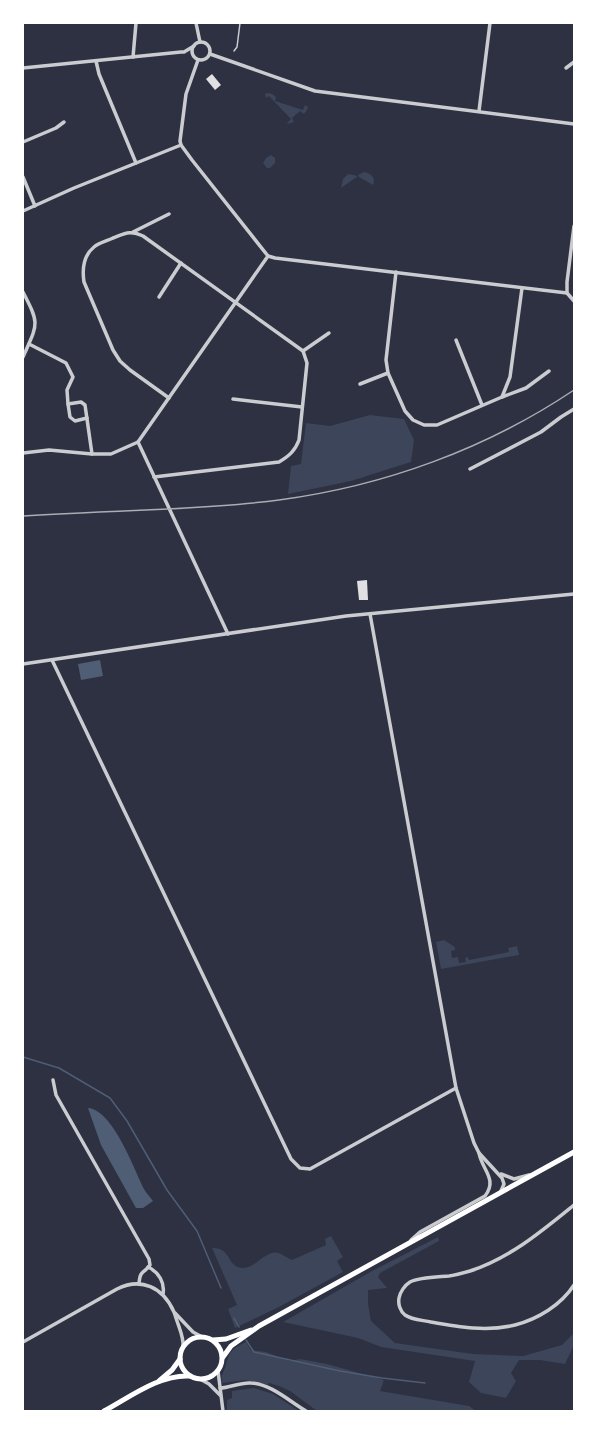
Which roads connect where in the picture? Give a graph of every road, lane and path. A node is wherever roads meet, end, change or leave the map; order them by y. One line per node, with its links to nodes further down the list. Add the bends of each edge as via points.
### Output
1 (136, 23): 10 (street)
2 (196, 23): 5 (street)
3 (240, 23): 7 (lane, via 237,47)
4 (490, 23): 17 (street)
5 (200, 42): 6 (street); 9 (street, via 208,44)
6 (194, 46): 8 (street); 11 (street)
7 (234, 51)
8 (184, 52): 10 (street); 11 (street)
9 (210, 54): 12 (street, via 206,60); 17 (street, via 316,90)
10 (133, 57): 13 (street)
11 (194, 57): 12 (street)
12 (198, 60): 21 (street, via 186,94)
13 (96, 61): 15 (street); 22 (street)
14 (574, 62): 16 (street)
15 (23, 68)
16 (566, 68)
17 (479, 111): 19 (street)
18 (64, 122): 20 (street)
19 (574, 124)
20 (23, 142)
21 (181, 145): 22 (street); 29 (street)
22 (136, 163): 24 (street)
23 (23, 177): 24 (street)
24 (35, 206): 25 (street)
25 (23, 211)
26 (169, 214): 28 (street)
27 (574, 226): 34 (street)
28 (133, 232): 30 (street, via 143,236); 47 (street, via 94,246 84,262 84,282 120,361)
29 (268, 256): 31 (street); 37 (street)
30 (181, 263): 35 (street); 37 (street)
31 (396, 272): 32 (street); 44 (street, via 386,360)
32 (522, 288): 34 (street); 46 (street, via 510,377)
33 (23, 292): 40 (street, via 34,313 36,323)
34 (567, 293): 36 (street)
35 (159, 297)
36 (574, 301)
37 (236, 302): 41 (street); 47 (street)
38 (329, 333): 41 (street)
39 (456, 340): 50 (street)
40 (29, 344): 42 (street); 49 (street, via 66,363 73,377 67,390)
41 (303, 351): 51 (street, via 307,363)
42 (23, 357)
43 (548, 371): 46 (street, via 526,388)
44 (388, 373): 45 (street); 50 (street, via 405,411 413,420 424,425 437,425)
45 (360, 384)
46 (502, 397): 50 (street)
47 (169, 398): 54 (street)
48 (234, 399): 51 (street)
49 (68, 404): 53 (street, via 81,402 85,405); 53 (street, via 70,417 75,421)
50 (482, 405)
51 (302, 407): 58 (street, via 296,449 279,462)
52 (574, 409): 57 (street, via 541,432)
53 (87, 418): 56 (street)
54 (138, 442): 56 (street, via 111,454); 58 (street)
55 (23, 453): 56 (street, via 49,450)
56 (92, 454)
57 (470, 469)
58 (154, 477): 61 (street)
59 (574, 594): 60 (street)
60 (370, 614): 61 (street); 65 (street)
61 (228, 634): 62 (street)
62 (52, 660): 63 (street); 65 (street, via 291,1159 300,1168 310,1169)
63 (23, 664)
64 (52, 1080): 73 (street, via 56,1095 149,1259)
65 (456, 1088): 67 (street)
66 (574, 1152): 69 (main road)
67 (479, 1153): 68 (street); 72 (street, via 490,1182 490,1189 485,1196 420,1232)
68 (499, 1173): 69 (street, via 514,1179); 70 (street, via 504,1182)
69 (534, 1174): 70 (main road)
70 (501, 1192): 72 (main road)
71 (574, 1205): 75 (street, via 508,1254 452,1276 410,1282 401,1290 398,1300 400,1309 413,1319 458,1327 498,1328 530,1320 558,1303)
72 (398, 1250): 78 (main road)
73 (148, 1267): 74 (street, via 141,1272); 76 (street, via 161,1279)
74 (139, 1284): 76 (street); 81 (street, via 117,1289)
75 (574, 1285)
76 (163, 1294): 77 (street)
77 (174, 1313): 79 (street, via 193,1332); 82 (street, via 183,1339)
78 (259, 1326): 80 (main road, via 226,1339); 83 (main road, via 231,1346)
79 (202, 1337): 80 (main road); 82 (main road, via 187,1342)
80 (213, 1340): 83 (main road, via 222,1352)
81 (23, 1342)
82 (183, 1348): 84 (main road)
83 (222, 1357): 85 (main road)
84 (180, 1359): 86 (main road, via 182,1367); 88 (main road)
85 (218, 1371): 87 (main road, via 212,1377); 89 (street)
86 (190, 1376): 87 (main road); 88 (main road)
87 (200, 1379): 90 (street, via 212,1386)
88 (157, 1383): 91 (main road)
89 (220, 1388): 90 (street); 93 (street, via 250,1383 261,1385)
90 (220, 1395): 92 (street)
91 (104, 1411)
92 (222, 1411)
93 (306, 1411)

